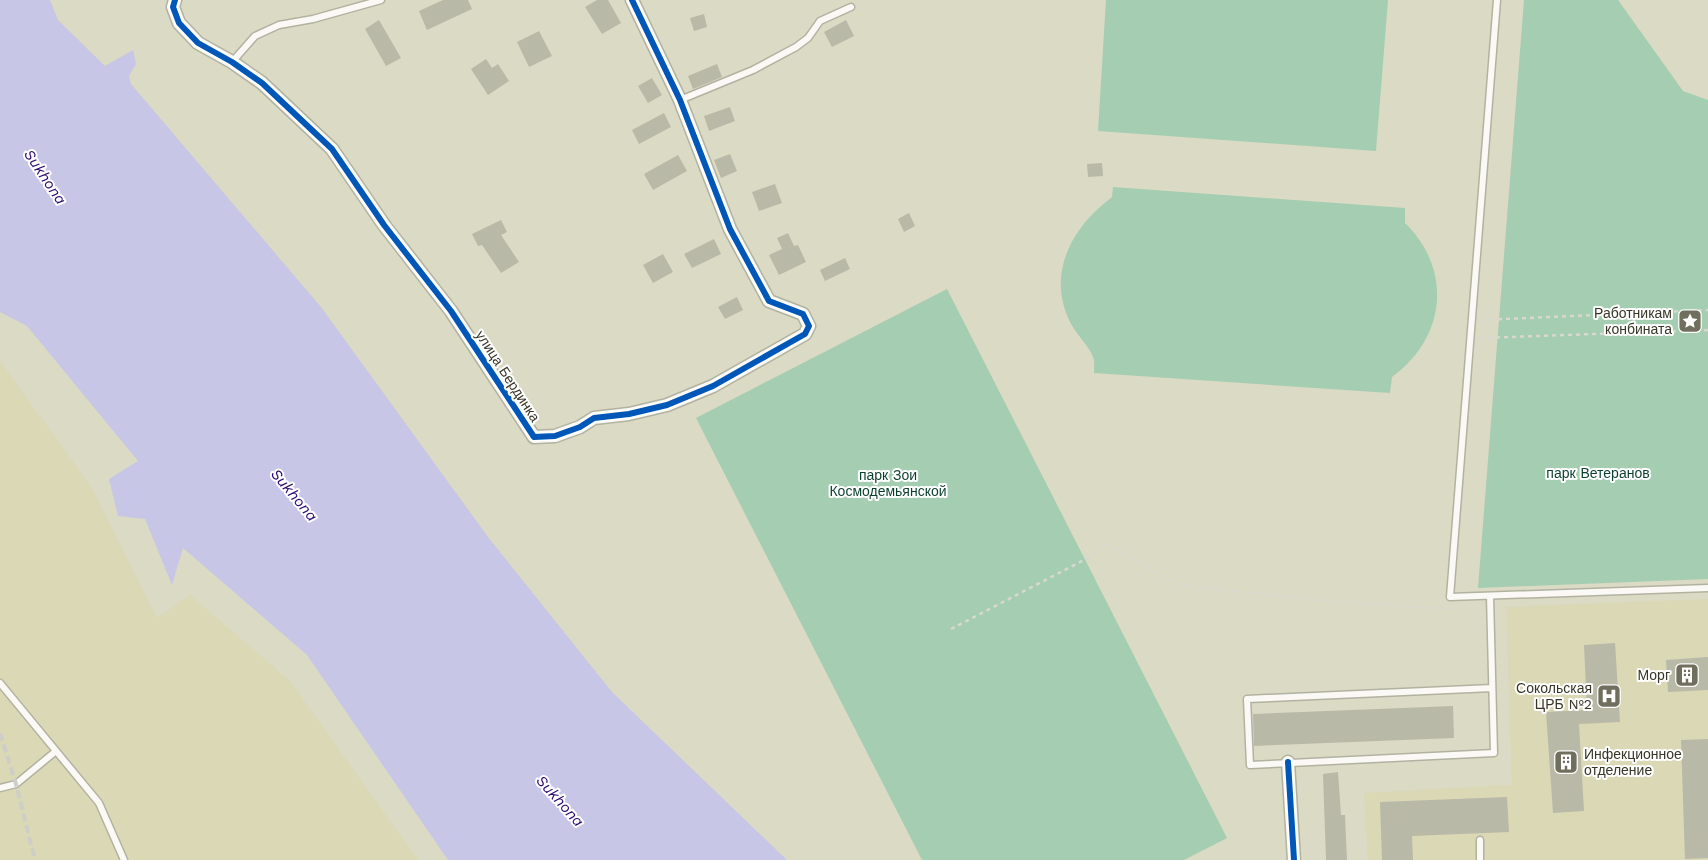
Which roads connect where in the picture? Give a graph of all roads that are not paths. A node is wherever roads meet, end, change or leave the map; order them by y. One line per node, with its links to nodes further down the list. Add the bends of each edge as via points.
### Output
1 (175, 0): 6 (street, улица Бердинка, via 173,7 179,23 198,43)
2 (382, 0): 6 (lane, via 279,25 255,36)
3 (632, 0): 7 (street, улица Бердинка)
4 (1497, 0): 9 (lane, via 1450,597)
5 (852, 7): 7 (lane, via 820,21 808,38 796,47 752,70)
6 (232, 62): 7 (street, улица Бердинка, via 262,83 332,149 384,225 452,311 534,437 555,436 594,418 667,405 712,386 805,334 809,326 803,314 769,301 730,228)
7 (680, 100)
8 (1708, 588): 9 (lane)
9 (1490, 596): 11 (lane)
10 (0, 683): 12 (lane)
11 (1492, 688): 13 (lane, via 1494,753); 13 (lane, via 1247,699 1250,765)
12 (56, 751): 14 (lane, via 16,784); 16 (lane, via 99,803)
13 (1288, 762): 17 (street)
14 (0, 788)
15 (1480, 840): 18 (lane)
16 (124, 860)
17 (1294, 860)
18 (1480, 860)

